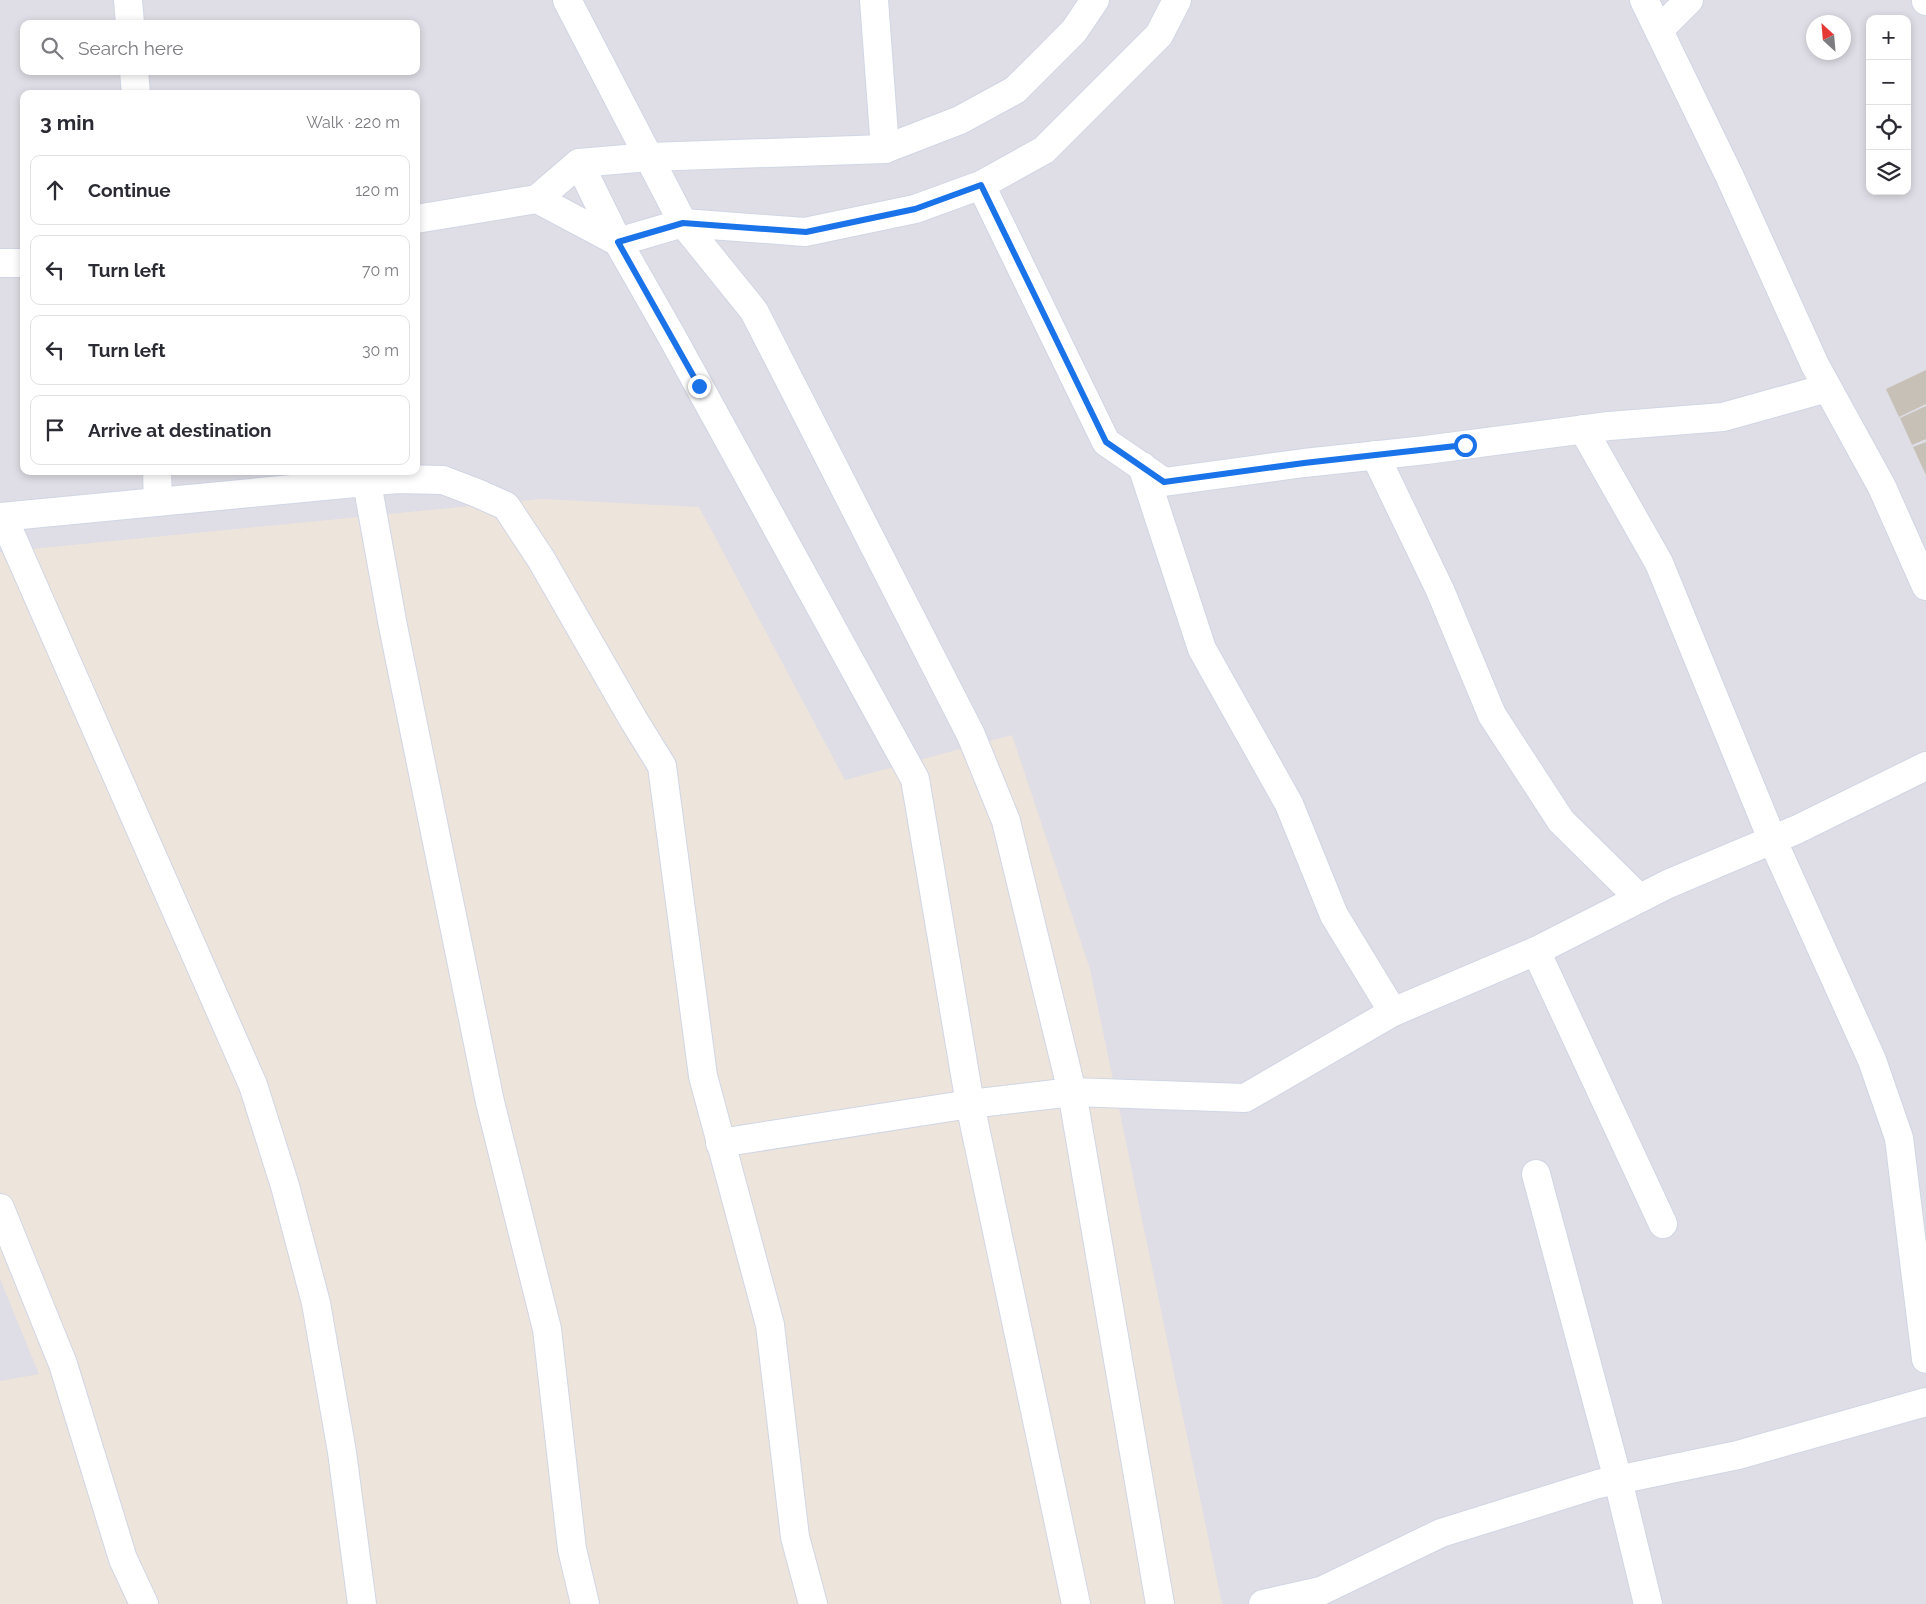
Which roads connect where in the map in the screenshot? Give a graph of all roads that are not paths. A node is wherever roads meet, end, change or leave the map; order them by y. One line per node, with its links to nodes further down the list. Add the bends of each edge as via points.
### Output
1 (128, 0): 8 (street)
2 (568, 0): 13 (street)
3 (874, 0): 12 (street)
4 (1095, 0): 12 (street, via 1074,31 1015,90 960,120)
5 (1177, 0): 15 (street, via 1158,35 1044,150)
6 (1644, 0): 9 (street)
7 (1690, 0): 9 (street)
8 (130, 20)
9 (1658, 30): 22 (street)
10 (134, 75): 11 (street)
11 (136, 90)
12 (885, 149): 13 (street)
13 (649, 157): 14 (street); 18 (street)
14 (579, 164): 16 (street); 19 (street)
15 (981, 185): 18 (street, via 915,209 806,232); 25 (street, via 1106,442)
16 (538, 198): 17 (street); 19 (street)
17 (420, 218)
18 (683, 223): 19 (street); 36 (street, via 754,311 971,735 1006,821)
19 (618, 242): 37 (street, via 915,779)
20 (0, 263): 21 (street)
21 (20, 264)
22 (1827, 388): 23 (street, via 1723,417); 30 (street, via 1882,487)
23 (1583, 429): 24 (street); 32 (street, via 1659,562)
24 (1375, 455): 25 (street, via 1164,482); 33 (street, via 1440,590 1492,715 1560,822)
25 (1142, 466): 35 (street, via 1202,649 1289,804 1334,915)
26 (158, 475): 28 (street)
27 (366, 482): 28 (street); 38 (street, via 442,480 506,506 541,559 662,766 703,1076); 47 (street, via 490,1102 547,1330 572,1549)
28 (158, 502): 29 (street)
29 (2, 517): 46 (street, via 253,1085 285,1186 316,1303 342,1452)
30 (1926, 586)
31 (1926, 766): 32 (street)
32 (1772, 839): 33 (street); 42 (street, via 1872,1060 1898,1138)
33 (1639, 898): 34 (street)
34 (1536, 951): 35 (street); 41 (street)
35 (1393, 1012): 36 (street, via 1245,1098)
36 (1072, 1092): 37 (street); 50 (street)
37 (970, 1104): 38 (street); 49 (street)
38 (720, 1143): 48 (street, via 770,1325 795,1537)
39 (1536, 1174): 44 (street)
40 (0, 1208): 45 (street, via 63,1364 123,1559)
41 (1663, 1224)
42 (1926, 1359)
43 (1926, 1402): 44 (street, via 1738,1455)
44 (1618, 1480): 51 (street, via 1441,1533 1321,1591); 52 (street)
45 (144, 1604)
46 (362, 1604)
47 (585, 1604)
48 (813, 1604)
49 (1076, 1604)
50 (1160, 1604)
51 (1263, 1604)
52 (1648, 1604)

